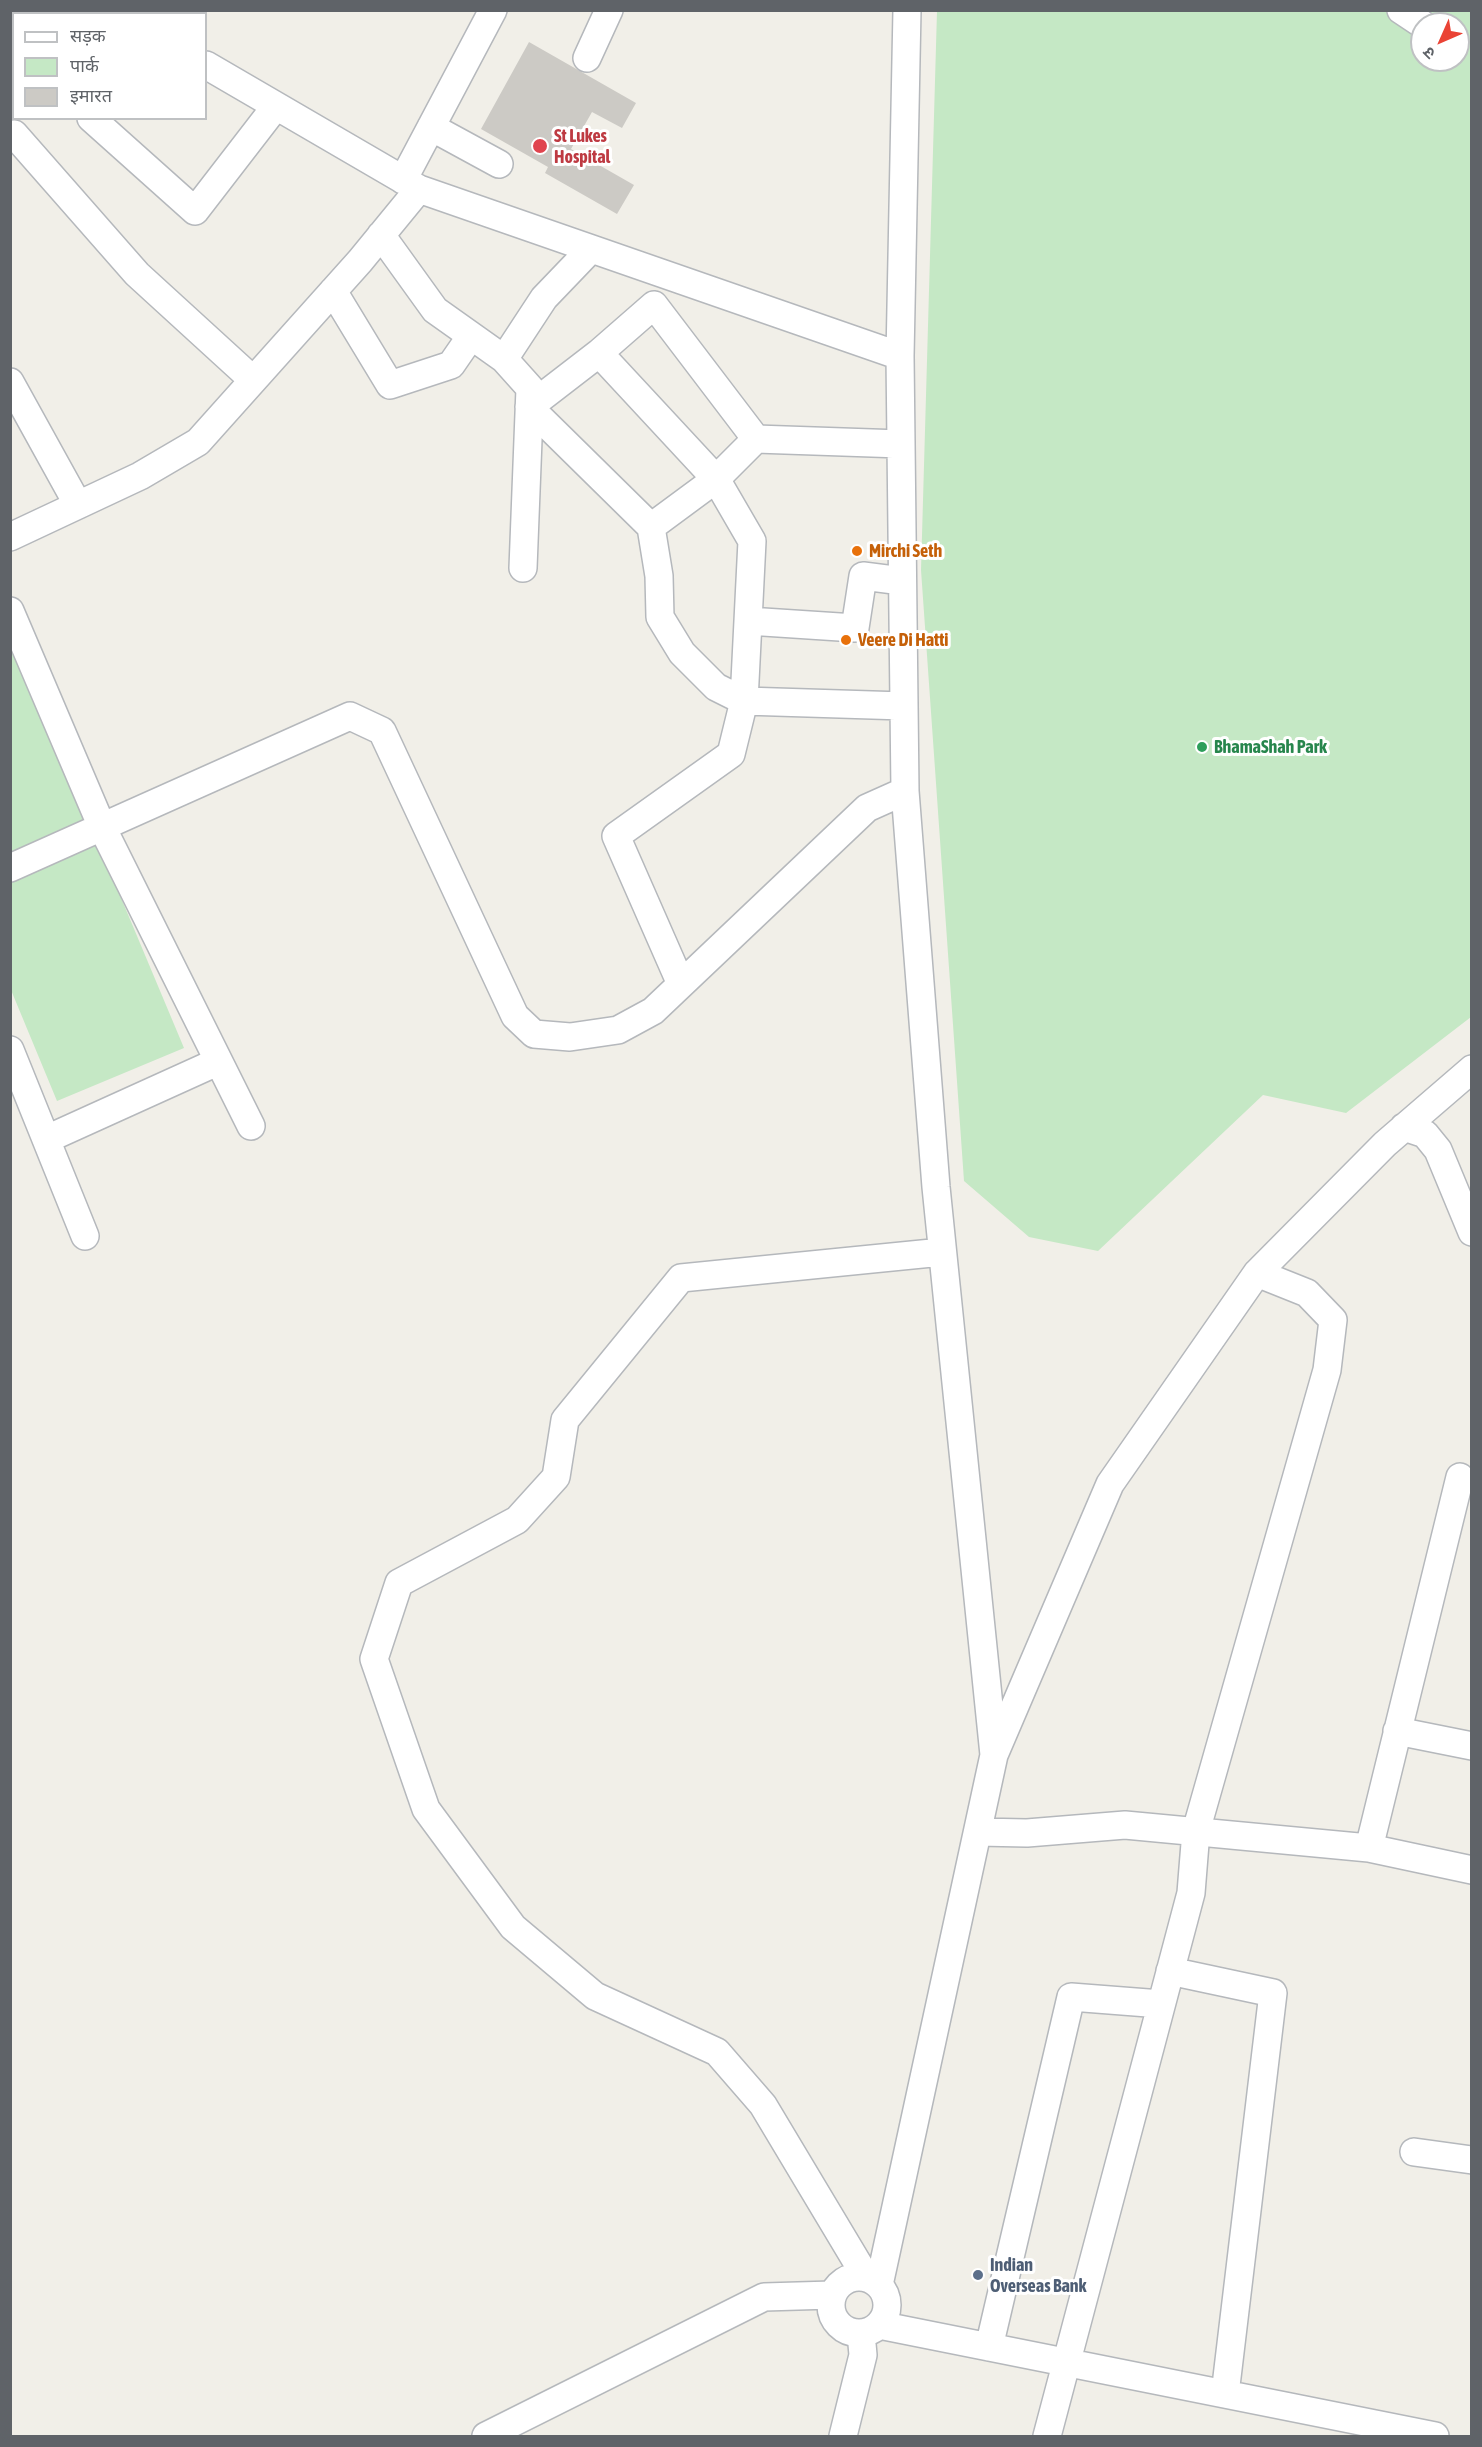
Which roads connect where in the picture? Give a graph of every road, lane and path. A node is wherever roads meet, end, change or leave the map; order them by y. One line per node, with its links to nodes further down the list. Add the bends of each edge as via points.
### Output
1 (493, 10): 8 (street)
2 (609, 10): 4 (street)
3 (907, 10): 17 (street)
4 (587, 58)
5 (207, 66): 6 (street)
6 (276, 106): 7 (street, via 195,211); 11 (street)
7 (93, 120)
8 (431, 127): 10 (street); 11 (street)
9 (18, 130): 19 (street, via 137,274)
10 (499, 164)
11 (411, 184): 12 (street); 13 (street)
12 (381, 235): 14 (street); 15 (street, via 435,310)
13 (591, 249): 17 (street); 18 (street, via 544,298)
14 (333, 291): 15 (street, via 390,385 451,366); 19 (street)
15 (471, 336): 18 (street)
16 (599, 353): 21 (street); 22 (street, via 654,305); 24 (street)
17 (900, 356): 23 (street)
18 (504, 359): 21 (street, via 530,388)
19 (253, 380): 25 (street, via 198,442 140,476)
20 (10, 382): 25 (street)
21 (529, 407): 26 (street); 28 (street)
22 (756, 439): 23 (street); 24 (street)
23 (901, 444): 29 (street)
24 (716, 479): 26 (street); 31 (street, via 753,541)
25 (78, 505): 27 (street)
26 (651, 527): 32 (street, via 660,576 660,617 681,653 716,687)
27 (13, 528)
28 (523, 568)
29 (902, 581): 31 (street, via 863,576 855,628); 33 (street)
30 (10, 611): 35 (street)
31 (748, 621): 32 (street)
32 (744, 701): 33 (street); 37 (street, via 731,754 616,836)
33 (904, 706): 34 (street)
34 (905, 791): 37 (street, via 867,808); 46 (street)
35 (102, 827): 36 (street); 37 (street, via 350,716 382,731 515,1016 534,1034 570,1037 618,1030 653,1011); 39 (street)
36 (10, 868)
37 (681, 984)
38 (10, 1050): 43 (street)
39 (217, 1062): 41 (street); 43 (street)
40 (1472, 1069): 42 (street)
41 (251, 1126)
42 (1404, 1127): 44 (street, via 1425,1134 1438,1150); 47 (street)
43 (46, 1139): 45 (street)
44 (1472, 1232)
45 (85, 1236)
46 (942, 1251): 51 (street); 60 (street, via 681,1278 565,1420 556,1478 525,1512 517,1520 399,1583 374,1659 426,1809 513,1927 595,1996 717,2052 763,2105)
47 (1257, 1273): 51 (street, via 1110,1484); 52 (street, via 1307,1293 1333,1320 1327,1370)
48 (1460, 1477): 49 (street)
49 (1397, 1731): 50 (street); 54 (street)
50 (1472, 1746)
51 (994, 1755): 53 (street)
52 (1196, 1830): 53 (street, via 1125,1825 1027,1833); 54 (street); 56 (street, via 1191,1893)
53 (978, 1832): 60 (street)
54 (1368, 1848): 55 (street)
55 (1472, 1870)
56 (1170, 1971): 57 (street); 65 (street, via 1274,1993)
57 (1161, 2004): 63 (street, via 1071,1997); 64 (street)
58 (1414, 2152): 59 (street)
59 (1472, 2160)
60 (873, 2281): 61 (street, via 847,2278); 62 (street, via 886,2298 887,2307)
61 (832, 2295): 62 (street, via 830,2307 837,2323 844,2329); 66 (street, via 764,2297)
62 (870, 2329): 63 (street); 67 (street)
63 (989, 2347): 64 (street)
64 (1066, 2362): 65 (street); 68 (street)
65 (1225, 2394): 69 (street)
66 (486, 2436)
67 (843, 2436)
68 (1047, 2436)
69 (1435, 2436)

